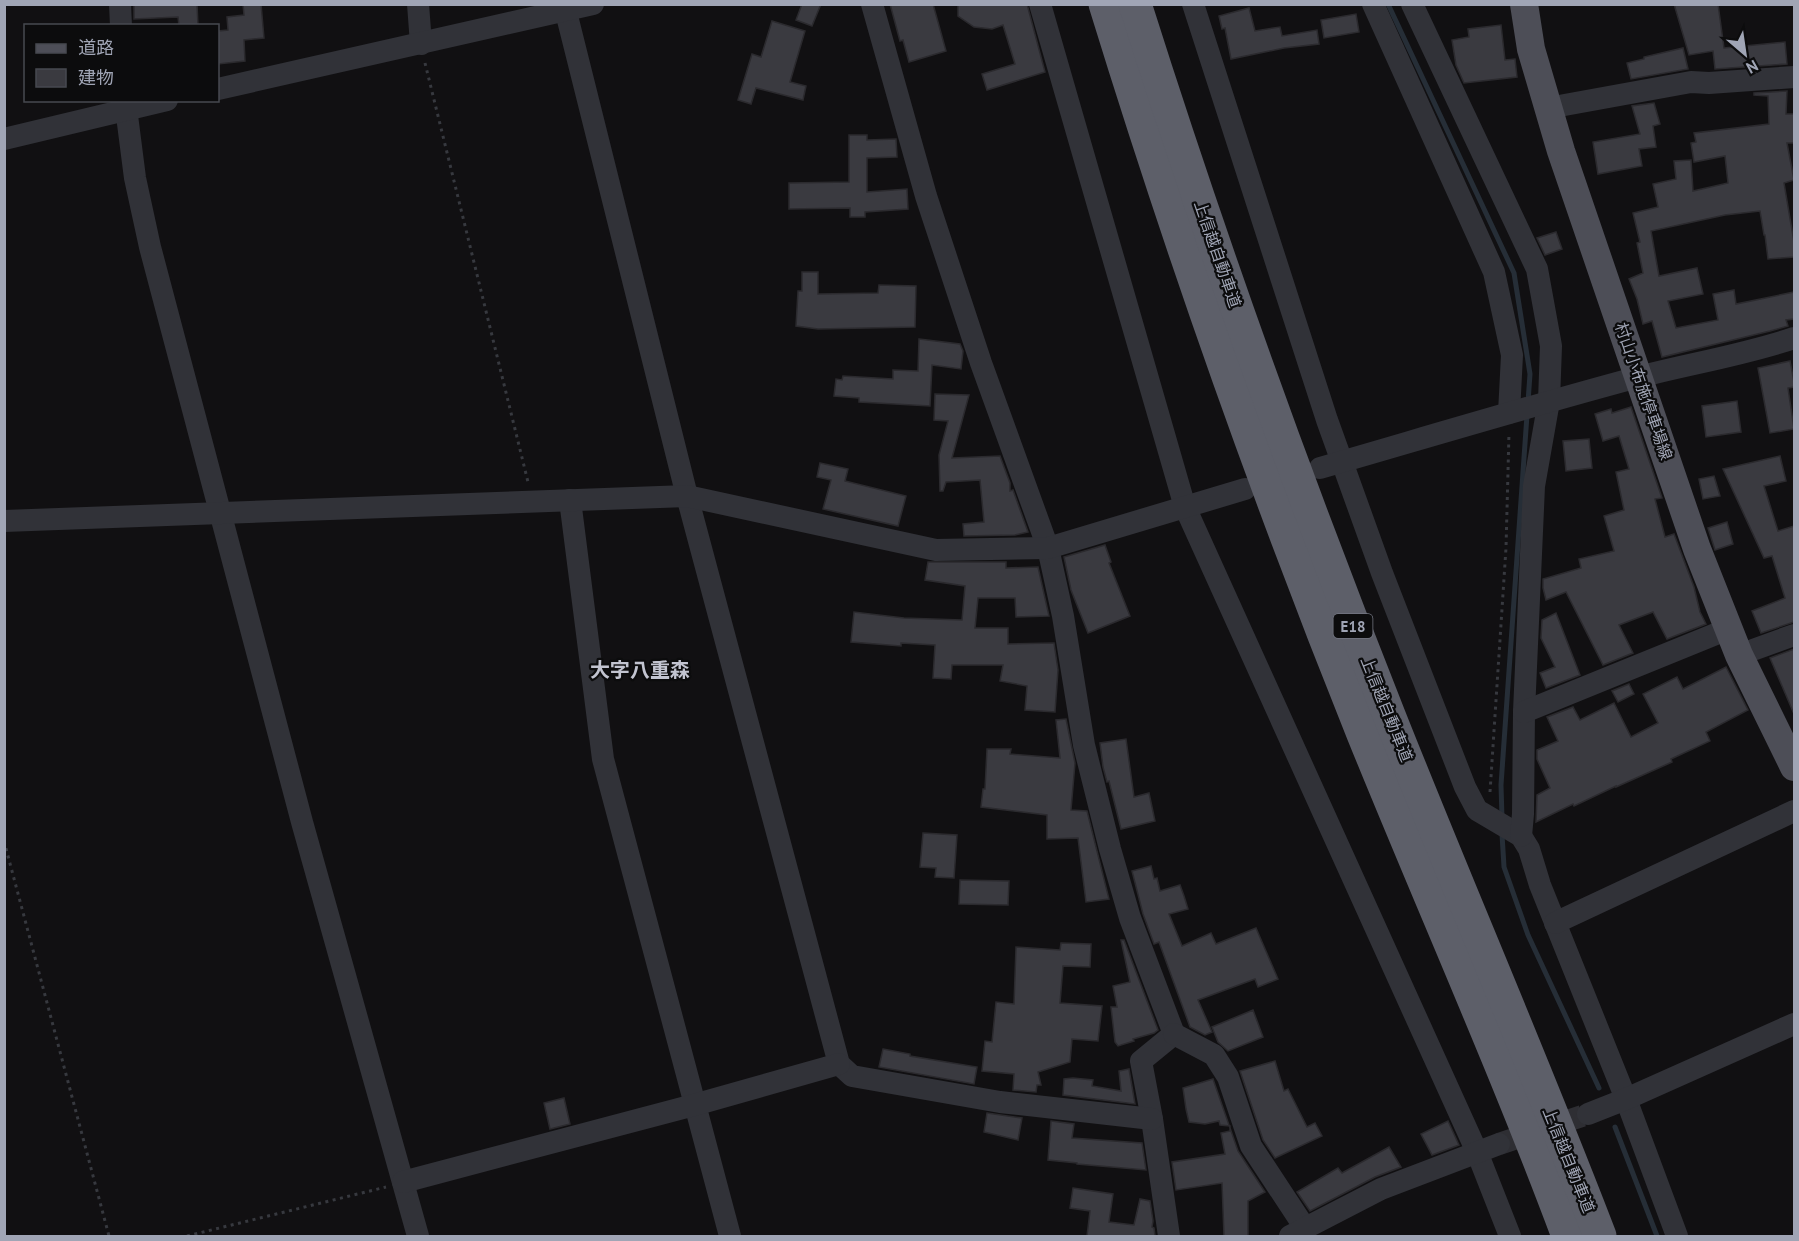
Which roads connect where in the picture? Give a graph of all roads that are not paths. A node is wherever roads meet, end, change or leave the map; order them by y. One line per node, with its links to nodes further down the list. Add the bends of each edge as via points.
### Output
1 (120, 4): 13 (street)
2 (418, 4): 14 (street)
3 (593, 4): 12 (street)
4 (872, 4): 33 (street, via 926,196)
5 (1040, 4): 30 (street)
6 (1105, 4): 57 (highway, 上信越自動車道 / E18, via 1179,235 1280,516 1362,731)
7 (1136, 4): 58 (highway, 上信越自動車道 / E18, via 1196,192 1306,501)
8 (1193, 4): 25 (street)
9 (1373, 4): 24 (street, via 1494,272 1512,355)
10 (1412, 4): 23 (street, via 1537,269 1551,346)
11 (1524, 4): 19 (main road, 村山小布施停車場線, via 1531,49)
12 (566, 12): 14 (street); 28 (street)
13 (121, 24)
14 (421, 44): 16 (street)
15 (1794, 77): 19 (street, via 1691,82)
16 (219, 89)
17 (150, 102): 18 (street)
18 (125, 105): 20 (street); 31 (street, via 150,247)
19 (1548, 108): 22 (main road, 村山小布施停車場線)
20 (4, 139)
21 (1794, 338): 22 (street)
22 (1639, 377): 23 (street); 34 (main road, 村山小布施停車場線)
23 (1544, 402): 24 (street); 37 (street, via 1534,486)
24 (1512, 412): 25 (street)
25 (1343, 461): 26 (street); 40 (street, via 1465,787 1477,810)
26 (1320, 468)
27 (1245, 489): 30 (street)
28 (687, 496): 29 (street); 33 (street, via 936,550); 44 (street)
29 (570, 500): 31 (street); 46 (street, via 603,759)
30 (1185, 507): 33 (street); 50 (street)
31 (221, 513): 32 (street); 51 (street)
32 (4, 521)
33 (1048, 548): 43 (street, via 1084,745 1110,849 1130,918)
34 (1728, 629): 36 (main road, 村山小布施停車場線); 37 (street)
35 (1794, 635): 36 (street)
36 (1739, 655): 38 (main road, 村山小布施停車場線)
37 (1524, 712): 40 (street, via 1523,814)
38 (1794, 767)
39 (1794, 811): 41 (street)
40 (1504, 826): 41 (street, via 1529,849)
41 (1556, 923): 45 (street)
42 (1794, 1024): 45 (street)
43 (1174, 1034): 48 (street, via 1141,1061); 52 (street, via 1214,1055 1228,1077 1251,1146)
44 (839, 1064): 46 (street); 48 (street, via 852,1076 1000,1102)
45 (1626, 1099): 47 (street); 59 (street)
46 (694, 1105): 51 (street); 54 (street)
47 (1588, 1114)
48 (1152, 1119): 55 (street)
49 (1499, 1144): 50 (street)
50 (1477, 1152): 52 (street, via 1381,1189); 56 (street)
51 (403, 1182): 53 (street)
52 (1298, 1232)
53 (418, 1236)
54 (730, 1236)
55 (1169, 1236)
56 (1510, 1236)
57 (1568, 1236)
58 (1599, 1236)
59 (1677, 1236)

